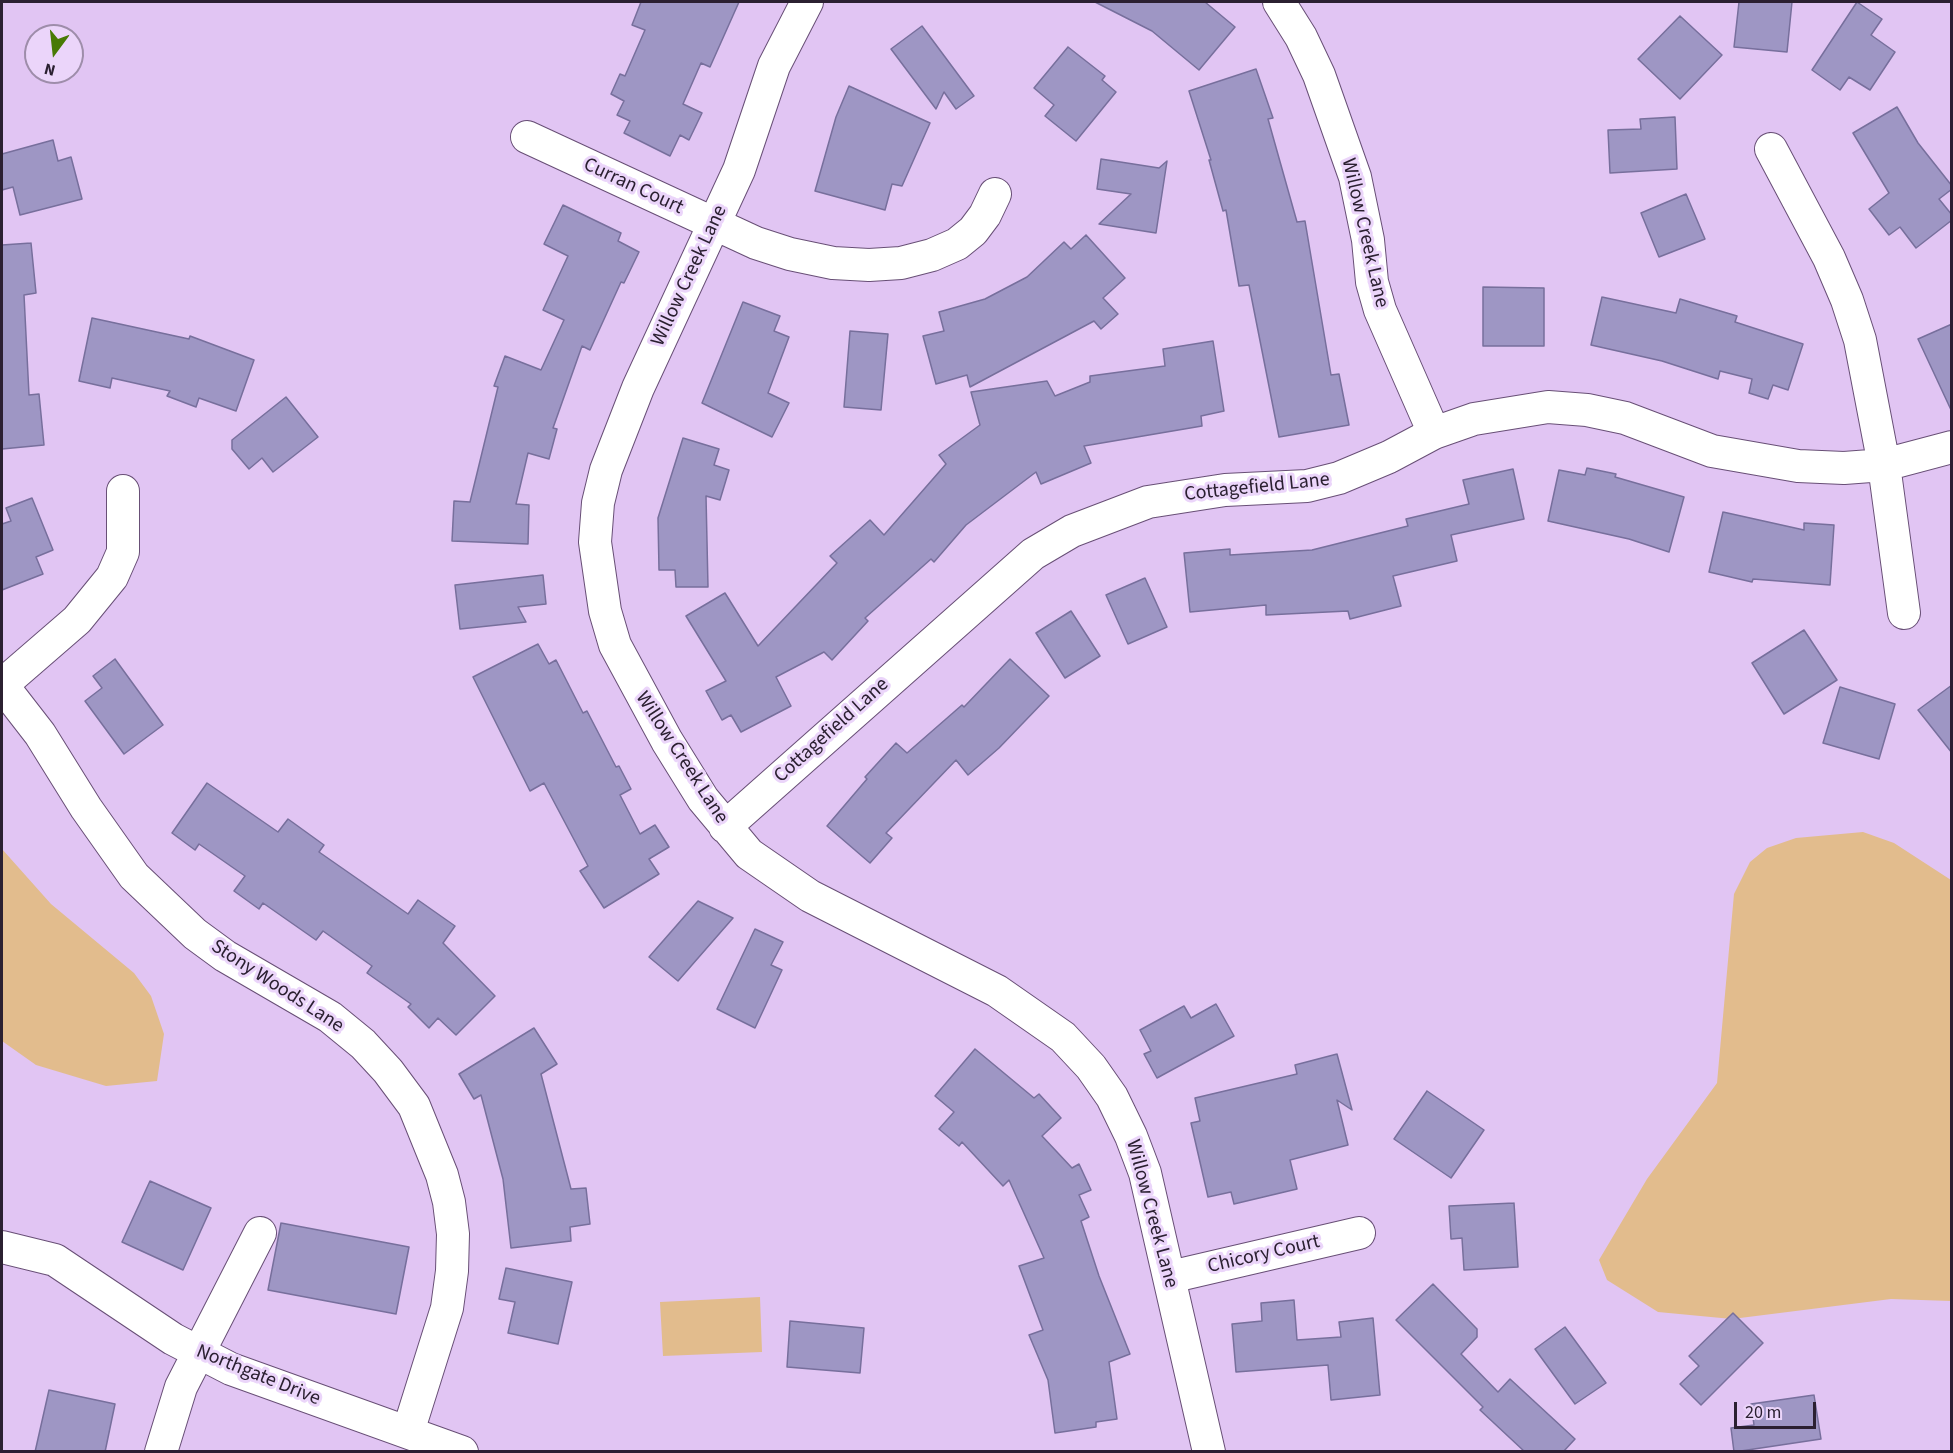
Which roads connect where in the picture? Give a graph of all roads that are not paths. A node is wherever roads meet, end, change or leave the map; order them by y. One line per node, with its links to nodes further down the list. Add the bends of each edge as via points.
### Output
1 (807, 2): 6 (street, Willow Creek Lane, via 774,66 747,149)
2 (1279, 2): 7 (street, Willow Creek Lane, via 1319,75 1354,177 1380,310)
3 (527, 137): 6 (street, Curran Court)
4 (1772, 148): 9 (street, via 1805,208 1847,300 1870,382)
5 (995, 194): 6 (street, Curran Court, via 986,215 957,244 901,263 869,265 812,259)
6 (714, 226): 13 (street, Willow Creek Lane, via 618,433 598,503 595,542 598,576 615,645 667,741)
7 (1434, 433): 9 (street, Cottagefield Lane, via 1474,419 1548,407 1625,418 1712,451 1754,460 1844,468); 13 (street, Cottagefield Lane, via 1339,478 1307,486 1215,491 1148,502 1072,531 1005,577)
8 (1952, 447): 9 (street, Cottagefield Lane)
9 (1884, 465): 11 (street)
10 (123, 491): 12 (street, via 123,552 112,577 77,620)
11 (1904, 613)
12 (2, 685): 19 (street, Stony Woods Lane, via 40,734 134,876 195,934 225,956 330,1017 363,1044 414,1106 442,1175 449,1202 452,1252 447,1308)
13 (725, 827): 17 (street, Willow Creek Lane, via 749,854 778,877 997,991 1063,1037 1112,1097 1131,1136 1145,1173)
14 (260, 1233): 18 (street)
15 (1359, 1233): 17 (street, Chicory Court)
16 (2, 1247): 18 (street, Northgate Drive, via 55,1260)
17 (1170, 1277): 22 (street, Willow Creek Lane)
18 (198, 1353): 19 (street, Northgate Drive, via 262,1381); 20 (street, via 174,1406)
19 (408, 1432): 21 (street, Northgate Drive)
20 (161, 1452)
21 (462, 1452)
22 (1209, 1452)

